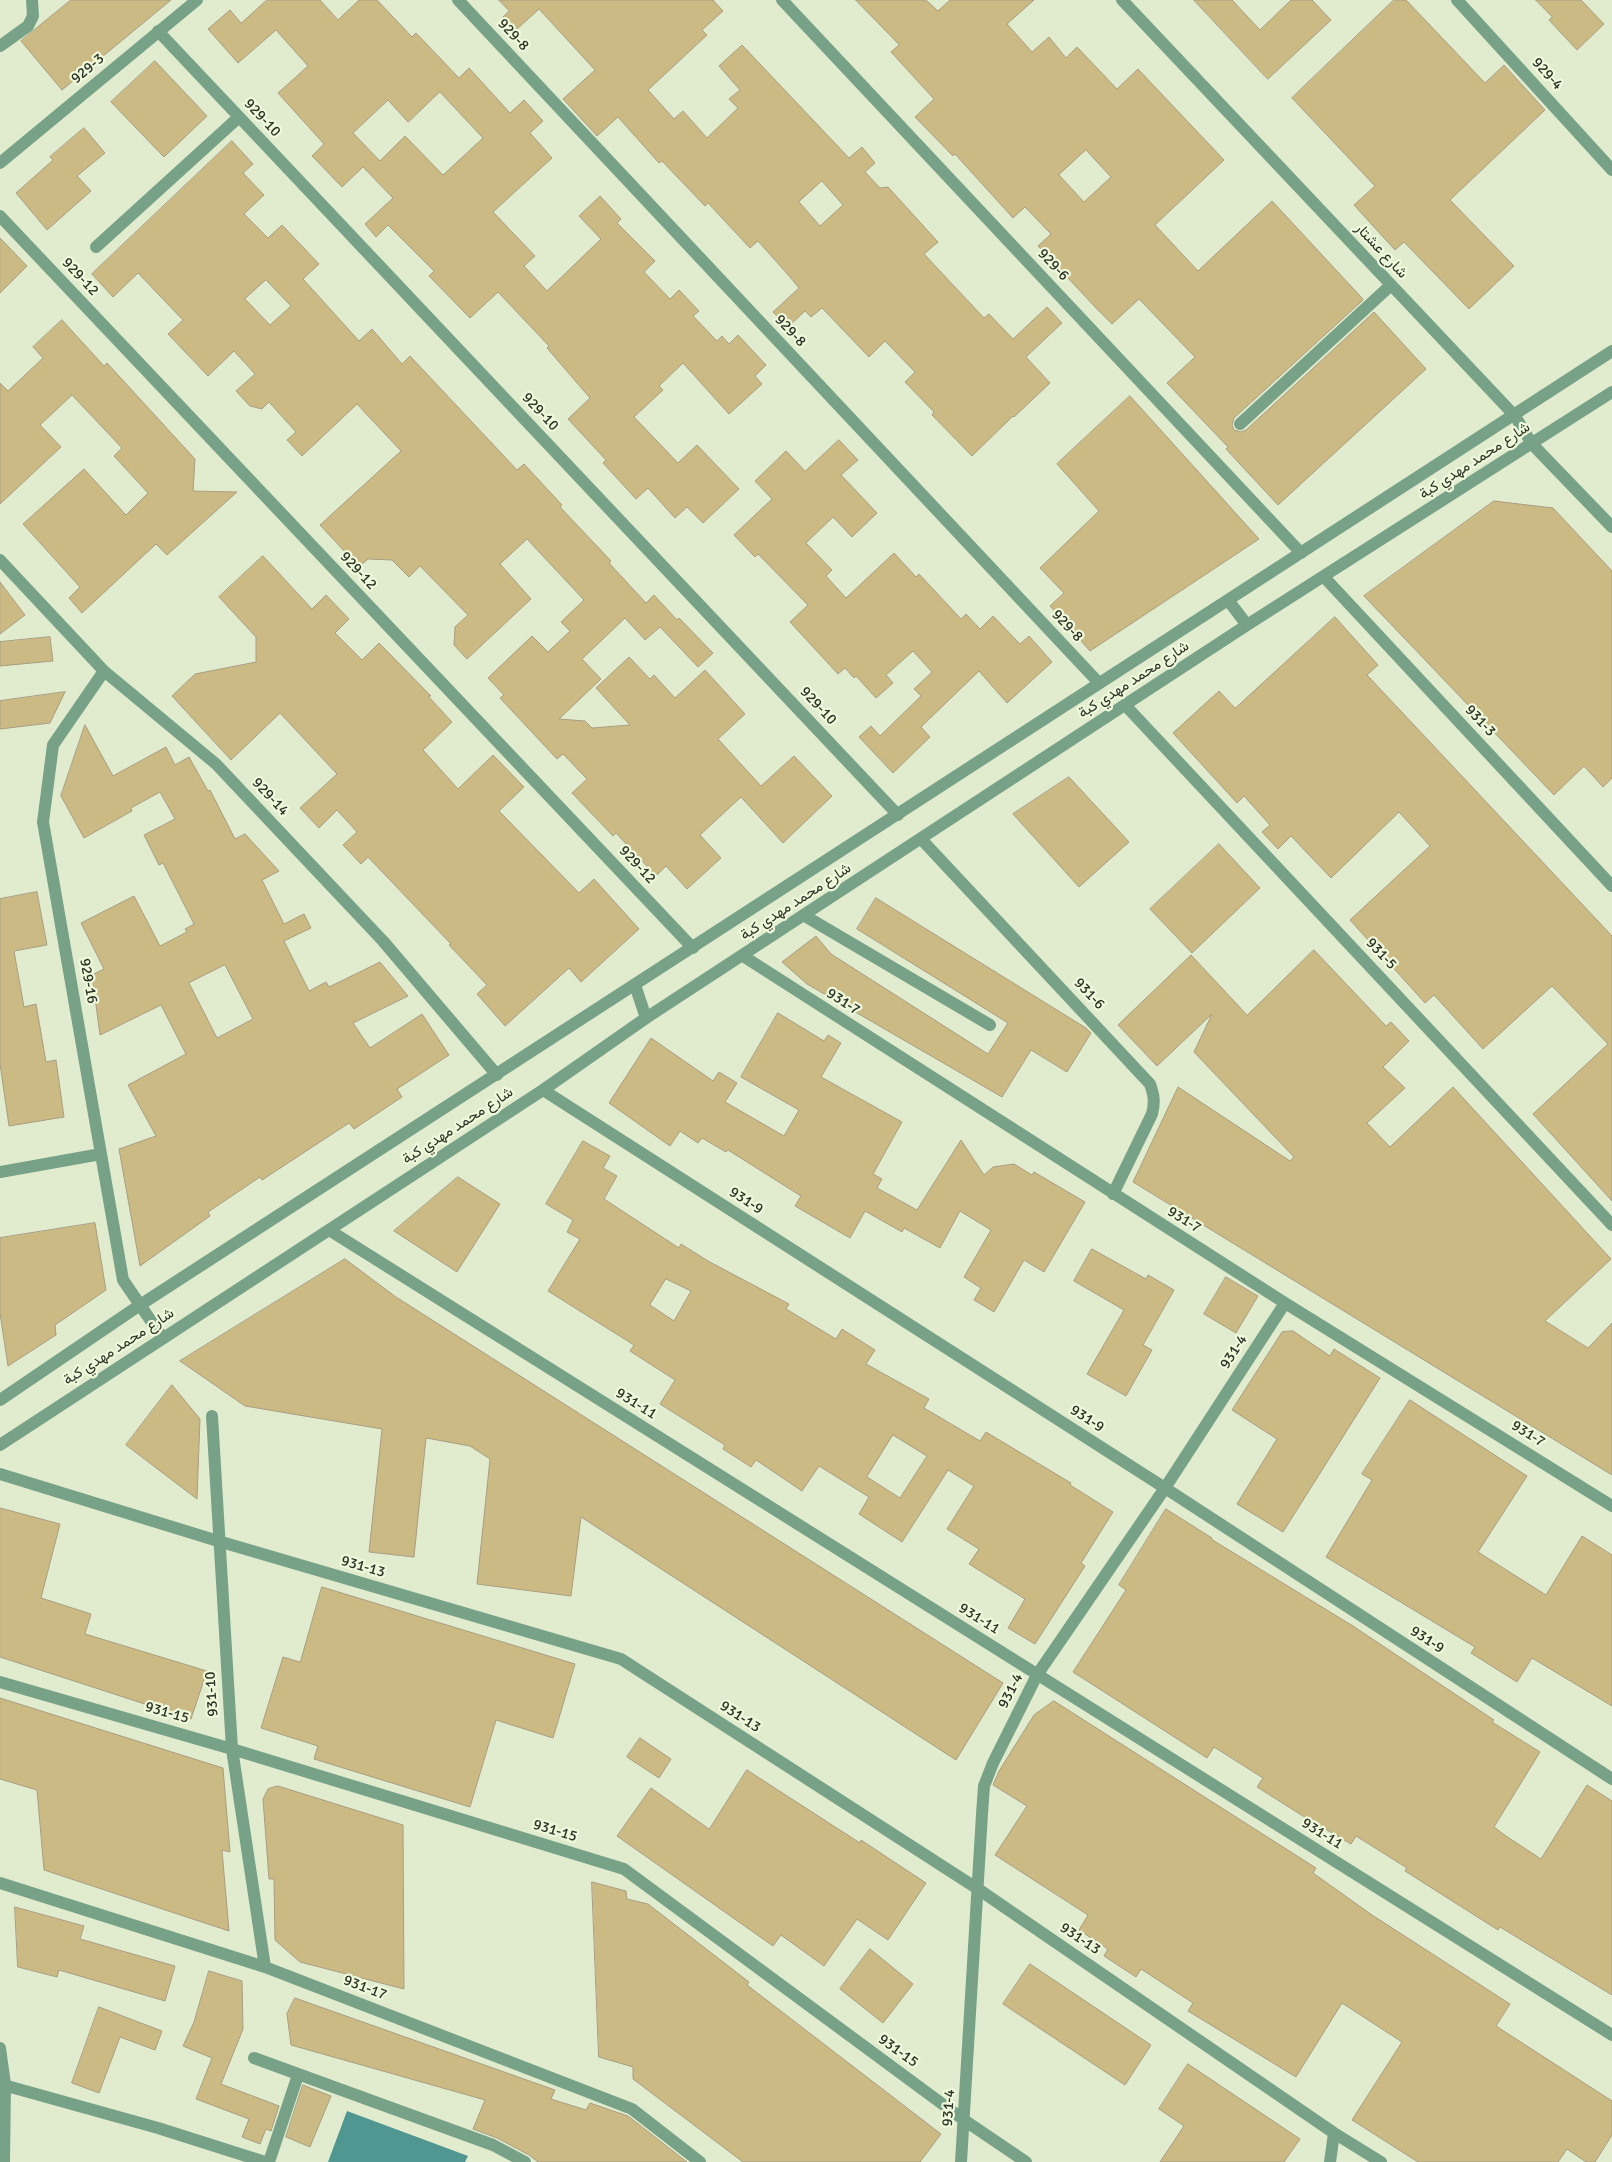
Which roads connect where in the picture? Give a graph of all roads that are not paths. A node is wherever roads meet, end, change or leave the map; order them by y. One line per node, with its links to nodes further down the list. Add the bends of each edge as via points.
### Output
1 (32, 0): 8 (street, via 33,16 28,26)
2 (197, 0): 7 (street, 929-3)
3 (458, 0): 27 (street, 929-8)
4 (782, 0): 21 (street, 929-6)
5 (1122, 0): 14 (street, شارع عشتار)
6 (1457, 0): 11 (street, 929-4)
7 (158, 32): 9 (street, 929-10); 10 (street, 929-3)
8 (0, 46)
9 (239, 117): 13 (street); 29 (street, 929-10)
10 (0, 163)
11 (1612, 170)
12 (0, 216): 33 (street, 929-12)
13 (96, 247)
14 (1391, 285): 17 (street, شارع عشتار); 18 (street)
15 (1612, 351): 17 (street, شارع محمد مهدي كبة)
16 (1612, 392): 19 (street, شارع محمد مهدي كبة)
17 (1515, 416): 19 (street, شارع عشتار); 21 (street, شارع محمد مهدي كبة)
18 (1240, 424)
19 (1532, 444): 20 (street, شارع عشتار); 23 (street, شارع محمد مهدي كبة)
20 (1612, 527)
21 (1301, 552): 24 (street, شارع محمد مهدي كبة)
22 (0, 560): 26 (street, 929-14)
23 (1324, 578): 25 (street, شارع محمد مهدي كبة); 31 (street, 931-3)
24 (1228, 600): 25 (street); 27 (street, شارع محمد مهدي كبة)
25 (1247, 626): 28 (street, شارع محمد مهدي كبة)
26 (104, 671): 38 (street, 929-14, via 216,764 383,941); 40 (street, 929-16, via 53,746 44,822)
27 (1099, 684): 29 (street, شارع محمد مهدي كبة)
28 (1126, 706): 30 (street, شارع محمد مهدي كبة); 43 (street, 931-5)
29 (898, 815): 33 (street, شارع محمد مهدي كبة)
30 (922, 840): 32 (street, شارع محمد مهدي كبة); 42 (street, 931-6, via 1150,1084 1154,1094 1152,1114)
31 (1612, 886)
32 (805, 916): 34 (street, شارع محمد مهدي كبة); 37 (street)
33 (693, 948): 35 (street, شارع محمد مهدي كبة)
34 (742, 956): 36 (street, شارع محمد مهدي كبة); 42 (street, 931-7)
35 (635, 985): 36 (street); 38 (street, شارع محمد مهدي كبة)
36 (646, 1018): 39 (street, شارع محمد مهدي كبة)
37 (990, 1025)
38 (497, 1075): 46 (street, شارع محمد مهدي كبة)
39 (543, 1090): 44 (street, شارع محمد مهدي كبة); 52 (street, 931-9)
40 (101, 1154): 41 (street); 46 (street, 929-16, via 123,1280)
41 (0, 1172)
42 (1113, 1194): 45 (street, 931-7)
43 (1612, 1225)
44 (329, 1230): 47 (street, شارع محمد مهدي كبة); 55 (street, 931-11)
45 (1285, 1303): 52 (street, 931-4); 53 (street, 931-7)
46 (140, 1305): 47 (street, 929-16); 48 (street, شارع محمد مهدي كبة)
47 (162, 1338): 50 (street, شارع محمد مهدي كبة)
48 (0, 1400)
49 (212, 1416): 54 (street, 931-10)
50 (0, 1444)
51 (0, 1474): 54 (street, 931-13)
52 (1165, 1488): 55 (street, 931-4); 58 (street, 931-9)
53 (1612, 1506)
54 (218, 1541): 57 (street, 931-10); 60 (street, 931-13, via 621,1660)
55 (1037, 1675): 60 (street, 931-4, via 984,1786); 62 (street, 931-11)
56 (0, 1682): 57 (street, 931-15)
57 (232, 1749): 61 (street, 931-10); 67 (street, 931-15, via 624,1869)
58 (1612, 1779)
59 (0, 1883): 61 (street, 931-17)
60 (978, 1889): 67 (street, 931-4); 68 (street, 931-13)
61 (265, 1968): 73 (street, 931-17, via 632,2109)
62 (1612, 2035)
63 (0, 2048): 66 (street)
64 (254, 2058): 65 (street)
65 (298, 2075): 71 (street); 72 (street, via 494,2145)
66 (3, 2084): 69 (street); 70 (street)
67 (964, 2120): 74 (street, 931-4); 75 (street, 931-15)
68 (1334, 2133): 76 (street); 77 (street, 931-13)
69 (4, 2162)
70 (265, 2162)
71 (269, 2162)
72 (525, 2162)
73 (700, 2162)
74 (961, 2162)
75 (1026, 2162)
76 (1330, 2162)
77 (1381, 2162)

